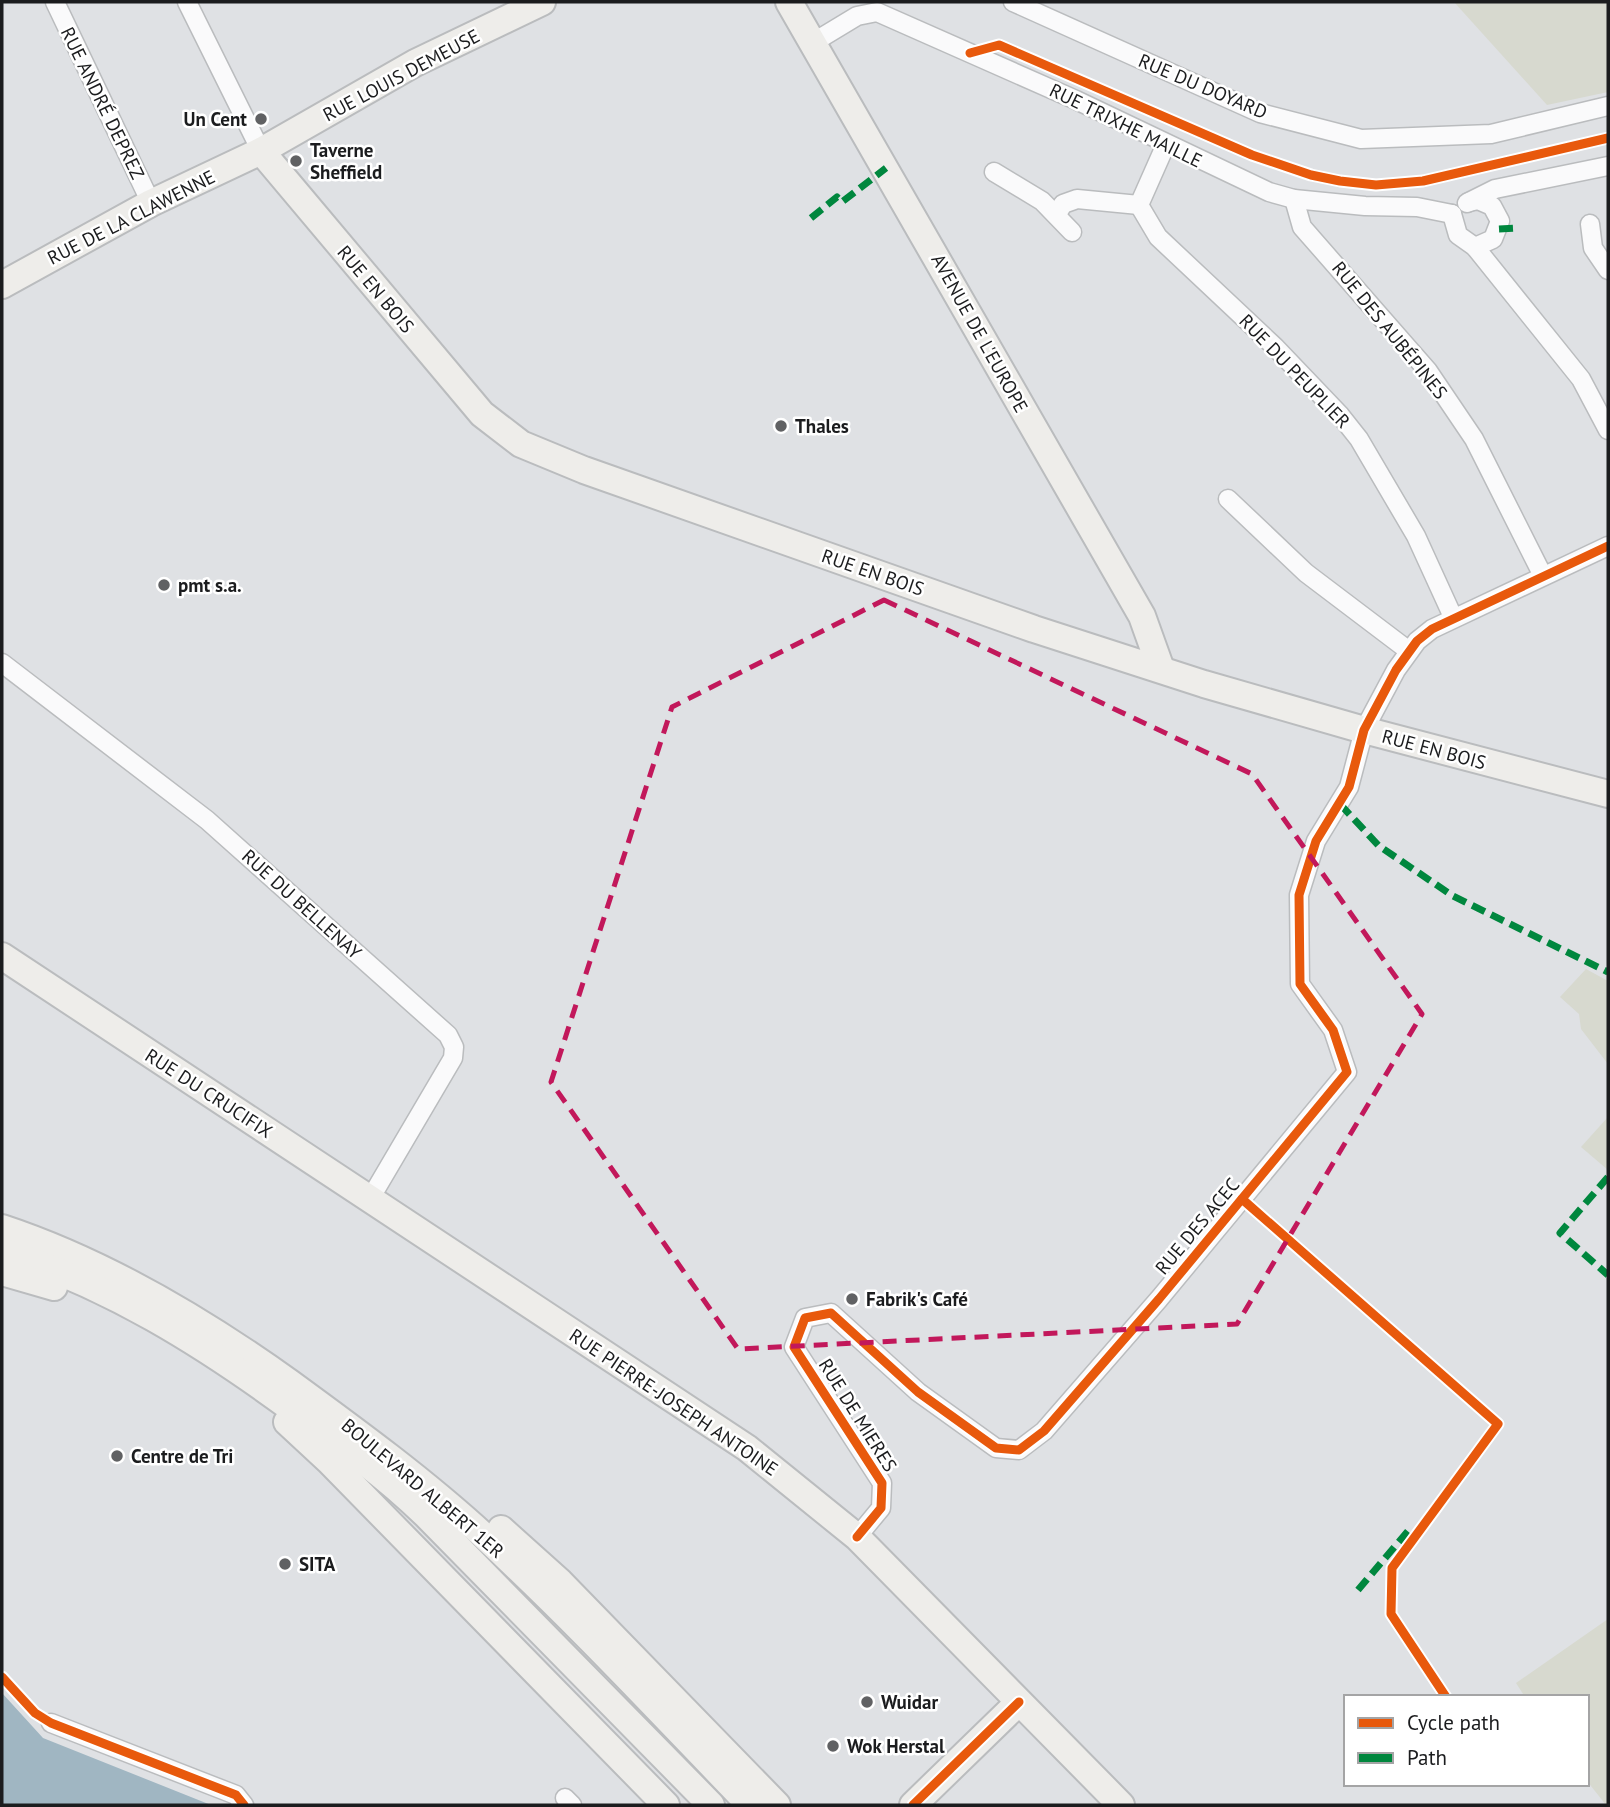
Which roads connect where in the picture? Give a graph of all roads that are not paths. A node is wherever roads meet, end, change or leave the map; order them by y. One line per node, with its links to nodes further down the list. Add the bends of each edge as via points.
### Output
1 (55, 2): 13 (street, RUE ANDRÉ DEPREZ)
2 (187, 2): 9 (street)
3 (542, 2): 9 (street, RUE LOUIS DEMEUSE, via 415,63)
4 (789, 2): 6 (street, AVENUE DE L'EUROPE)
5 (1013, 2): 7 (street, RUE DU DOYARD, via 1260,113 1361,139 1491,134)
6 (814, 42): 8 (street, RUE TRIXHE MAILLE, via 857,16 877,12); 29 (street, AVENUE DE L'EUROPE, via 1142,616)
7 (1608, 106)
8 (1166, 144): 12 (street, RUE TRIXHE MAILLE); 14 (street)
9 (261, 151): 13 (street, RUE DE LA CLAWENNE); 29 (street, RUE EN BOIS, via 482,414 521,444 1034,629)
10 (1608, 166): 15 (street, via 1495,189)
11 (995, 172): 16 (street)
12 (1294, 199): 15 (street, RUE TRIXHE MAILLE); 25 (street, RUE DES AUBÉPINES, via 1302,227 1428,371 1474,439)
13 (151, 203): 21 (street, RUE DE LA CLAWENNE)
14 (1139, 205): 16 (street, via 1077,199 1063,204); 26 (street, RUE DU PEUPLIER, via 1158,237 1275,347 1359,439 1416,536)
15 (1460, 209): 19 (street, via 1458,235); 19 (street, via 1485,202 1497,212 1500,221 1493,239)
16 (1057, 215): 18 (street)
17 (1590, 224): 20 (street, via 1593,248)
18 (1072, 232)
19 (1475, 247): 22 (street, via 1581,379)
20 (1608, 270)
21 (2, 285)
22 (1608, 430)
23 (1228, 499): 27 (street, via 1306,573)
24 (1608, 546): 25 (street)
25 (1543, 576): 26 (street)
26 (1453, 617): 27 (street)
27 (1409, 650): 30 (street)
28 (2, 663): 33 (street, RUE DU BELLENAY, via 207,820 447,1035 454,1047 453,1058)
29 (1161, 669): 30 (street, RUE EN BOIS)
30 (1364, 730): 31 (street, RUE EN BOIS); 39 (street, RUE DES ACEC, via 1349,787 1316,841 1299,895 1300,984 1333,1030 1346,1072 1044,1432 1019,1450 996,1448 918,1392 831,1313 805,1318)
31 (1608, 794)
32 (2, 956): 33 (street, RUE DU CRUCIFIX)
33 (370, 1199): 35 (street, RUE DU CRUCIFIX)
34 (2, 1227): 41 (street, BOULEVARD ALBERT 1ER, via 151,1295 248,1353)
35 (417, 1230): 42 (street, RUE PIERRE-JOSEPH ANTOINE, via 731,1437)
36 (2, 1251): 38 (street, BOULEVARD ALBERT 1ER, via 91,1284)
37 (2, 1272): 38 (street)
38 (152, 1316): 40 (street, BOULEVARD ALBERT 1ER)
39 (794, 1348): 42 (street, RUE DE MIERES, via 882,1483 881,1508)
40 (223, 1360): 46 (street, via 329,1461); 47 (street, BOULEVARD ALBERT 1ER, via 382,1475)
41 (357, 1431): 48 (street, BOULEVARD ALBERT 1ER, via 510,1561); 49 (street, via 415,1462 515,1541)
42 (857, 1537): 43 (street, RUE PIERRE-JOSEPH ANTOINE)
43 (1019, 1702): 50 (street); 51 (street, RUE PIERRE-JOSEPH ANTOINE)
44 (51, 1723): 45 (street, via 236,1796)
45 (244, 1805)
46 (666, 1805)
47 (711, 1805)
48 (750, 1805)
49 (777, 1805)
50 (913, 1805)
51 (1121, 1805)

